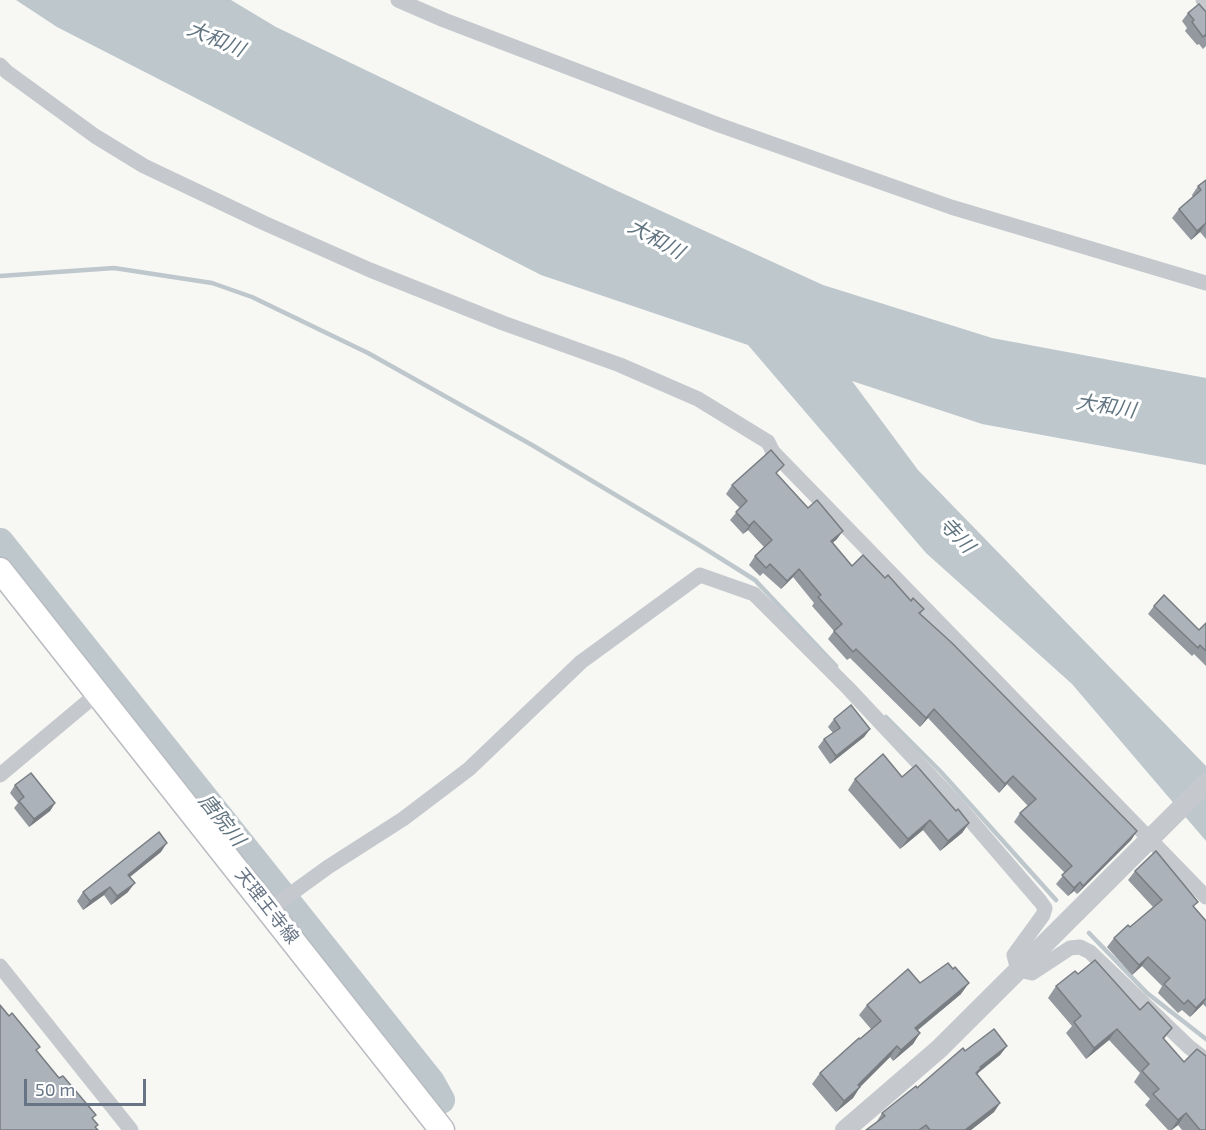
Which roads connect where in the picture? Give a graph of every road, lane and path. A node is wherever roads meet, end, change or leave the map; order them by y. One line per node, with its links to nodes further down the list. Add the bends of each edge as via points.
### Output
1 (398, 0): 3 (street, via 719,125 951,207)
2 (0, 65): 8 (street, via 95,136 144,165 370,270 620,365 698,399 768,442 773,452)
3 (1206, 283)
4 (0, 570): 5 (main road, 天理王寺線)
5 (98, 693): 6 (street); 10 (main road, 天理王寺線)
6 (0, 775)
7 (1206, 783): 8 (street)
8 (1152, 838): 9 (street); 12 (street)
9 (1206, 897)
10 (270, 909): 12 (street, via 469,769 581,662 700,575 754,594 954,801 1040,901 1045,908 1043,915 1014,955); 15 (main road, 天理王寺線)
11 (0, 966): 14 (street)
12 (1018, 970): 13 (street, via 1032,973 1071,948 1080,947); 16 (street, via 939,1049)
13 (1206, 1060)
14 (131, 1130)
15 (442, 1130)
16 (845, 1130)

